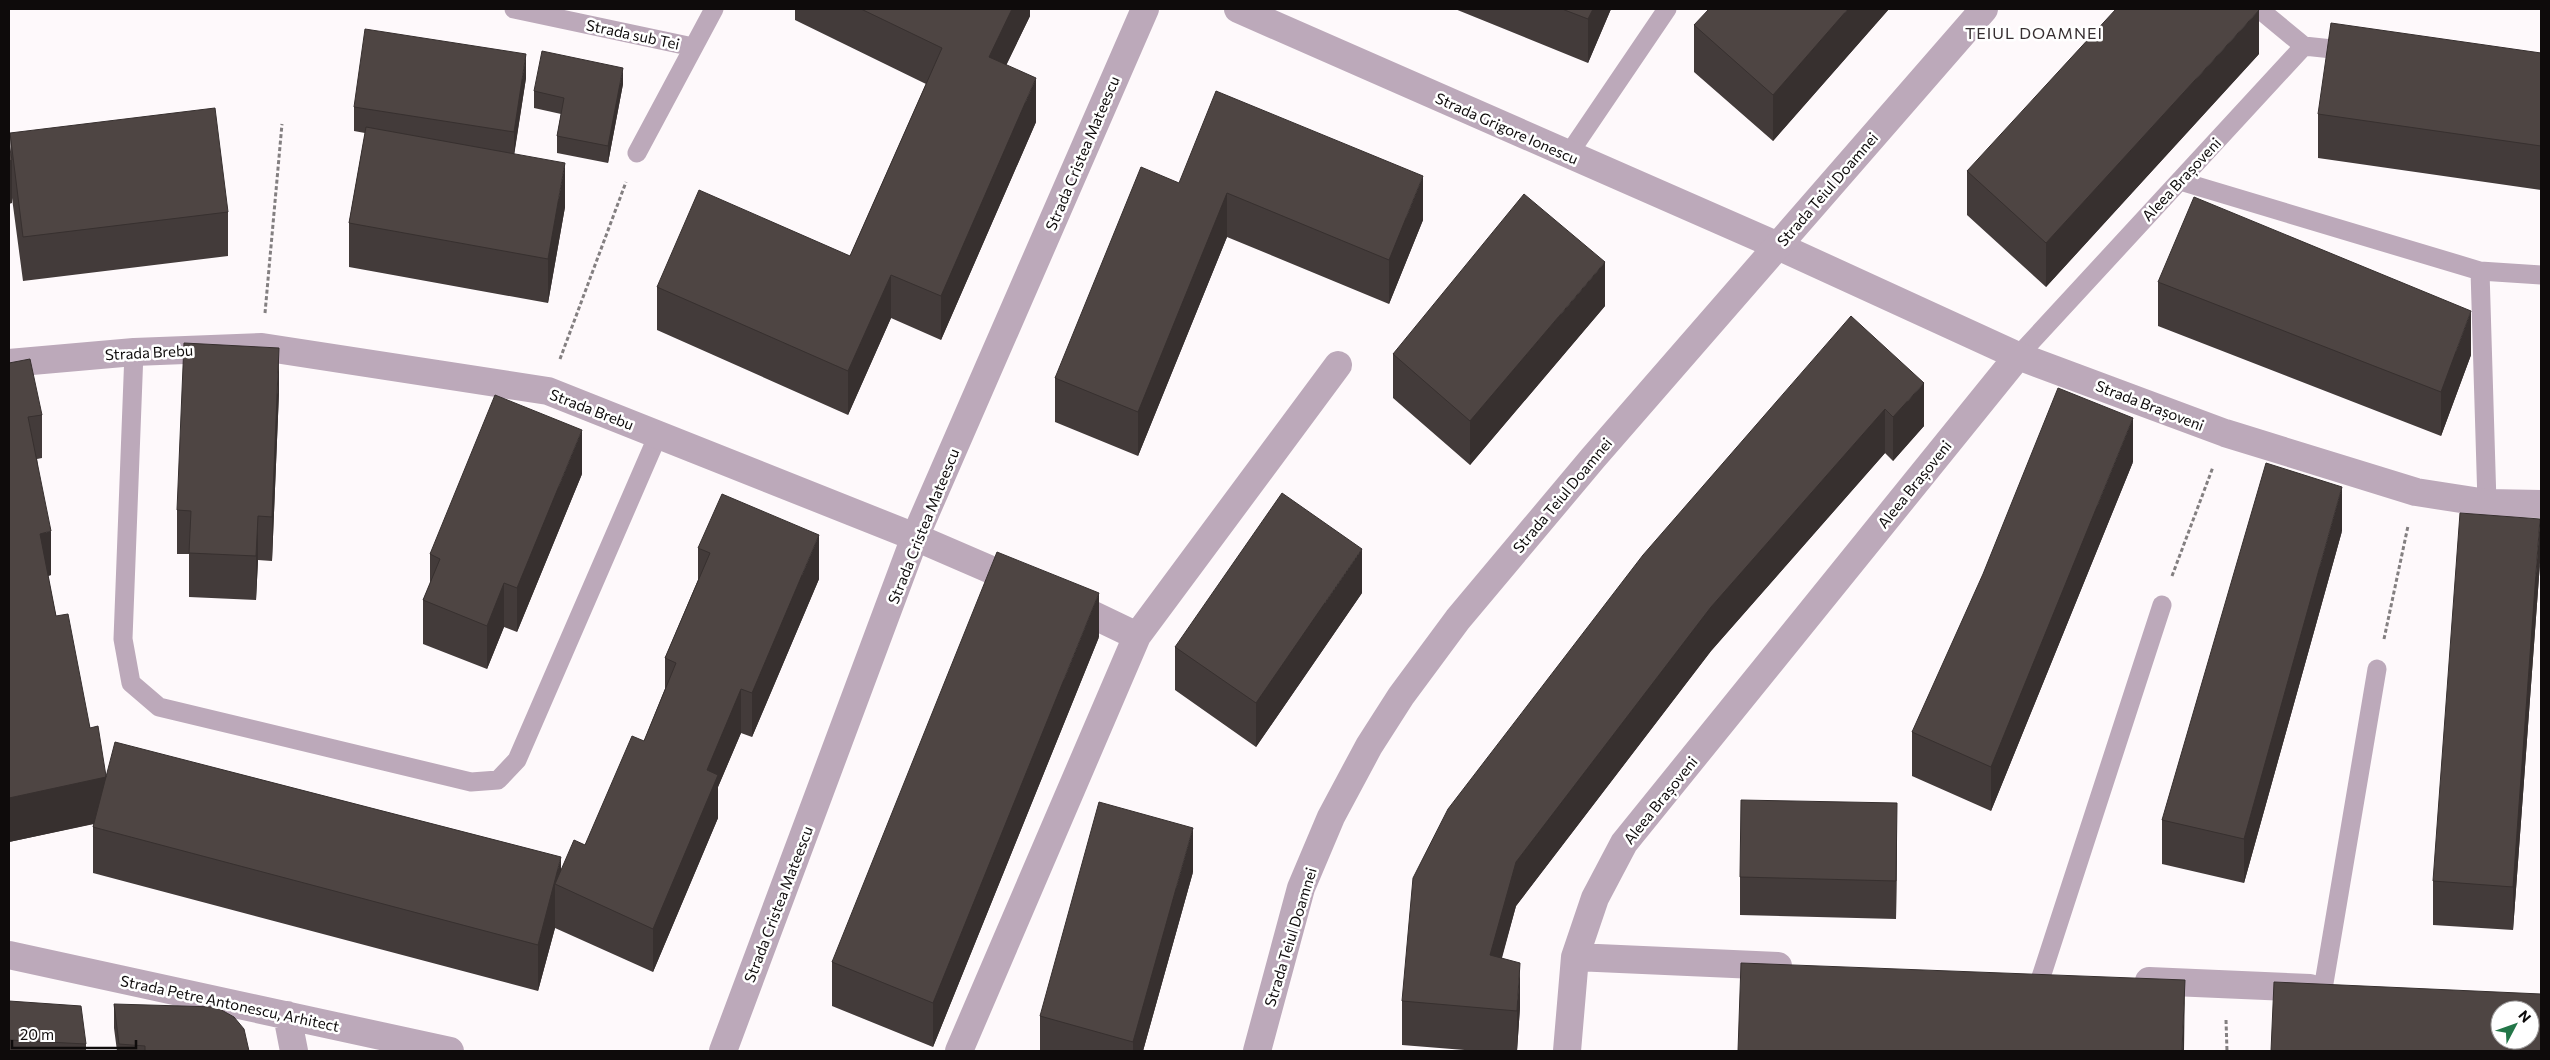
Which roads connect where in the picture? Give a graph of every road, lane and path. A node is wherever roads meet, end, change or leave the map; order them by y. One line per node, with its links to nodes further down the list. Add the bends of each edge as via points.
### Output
1 (514, 9): 9 (lane, Strada sub Tei)
2 (714, 9): 9 (lane)
3 (1145, 9): 29 (street, Strada Cristea Mateescu)
4 (1238, 9): 13 (street, Strada Grigore Ionescu)
5 (1667, 9): 13 (lane)
6 (1984, 9): 15 (street, Strada Teiul Doamnei)
7 (2259, 9): 8 (lane)
8 (2304, 46): 10 (lane); 14 (lane, Aleea Brașoveni)
9 (693, 47): 12 (lane)
10 (2373, 54)
11 (282, 124): 18 (path)
12 (636, 153): 23 (path)
13 (1568, 155): 15 (street, Strada Grigore Ionescu)
14 (2180, 181): 16 (lane); 20 (lane, Aleea Brașoveni)
15 (1778, 246): 20 (street, Strada Brașoveni); 46 (street, Strada Teiul Doamnei, via 1458,619 1369,746 1331,817 1301,888)
16 (2480, 271): 17 (lane); 27 (lane)
17 (2541, 275)
18 (262, 347): 19 (street, Strada Brebu); 23 (street, Strada Brebu)
19 (134, 352): 21 (street, Strada Brebu); 25 (lane, via 123,639 132,683 159,707 471,782 498,780 517,760)
20 (2018, 356): 24 (street, Strada Brașoveni); 34 (street, Aleea Brașoveni, via 1624,844 1595,898)
21 (9, 363)
22 (1338, 365): 31 (street)
23 (548, 391): 25 (street, Strada Brebu)
24 (2225, 433): 26 (street, Strada Brașoveni); 30 (path)
25 (658, 435): 29 (street, Strada Brebu)
26 (2416, 492): 27 (street, Strada Brașoveni); 32 (path)
27 (2488, 504): 28 (street, Strada Brașoveni)
28 (2541, 504)
29 (916, 537): 31 (street, Strada Brebu); 44 (street, Strada Cristea Mateescu)
30 (2162, 605): 36 (lane)
31 (1137, 636): 45 (street)
32 (2377, 669): 39 (lane)
33 (9, 955): 41 (street, Strada Petre Antonescu, Arhitect)
34 (1575, 958): 35 (street); 47 (street, Aleea Brașoveni)
35 (1803, 967)
36 (2031, 976): 37 (street)
37 (2070, 978)
38 (2128, 980): 39 (street)
39 (2324, 988): 40 (street)
40 (2353, 990)
41 (287, 1015): 42 (street); 43 (street, Strada Petre Antonescu, Arhitect)
42 (294, 1051)
43 (450, 1051)
44 (723, 1051)
45 (960, 1051)
46 (1257, 1051)
47 (1567, 1051)

